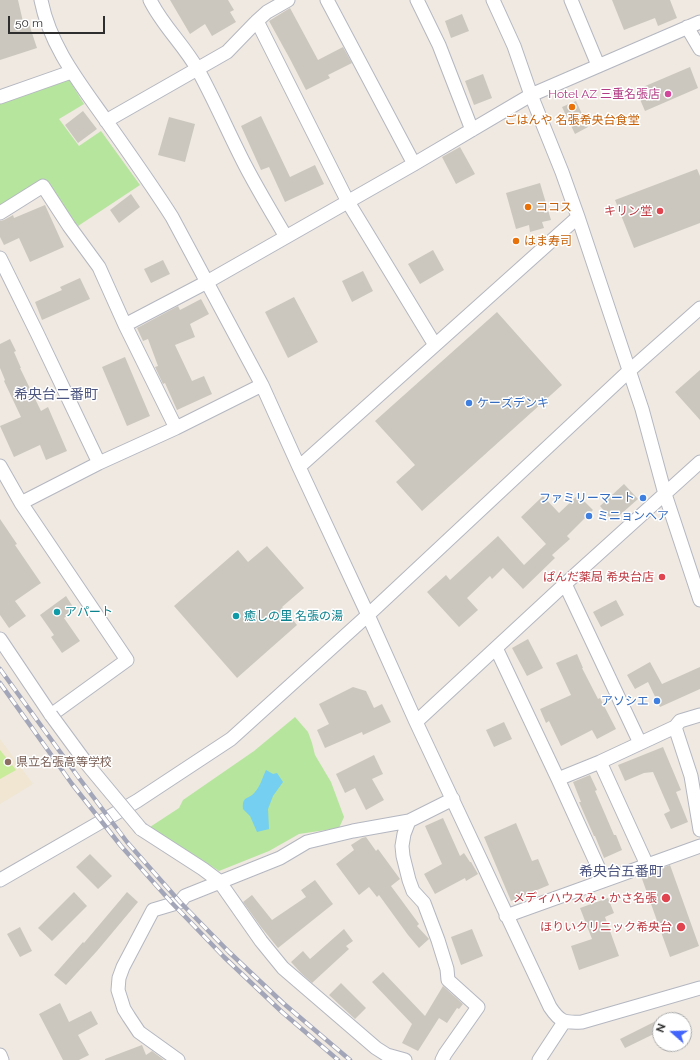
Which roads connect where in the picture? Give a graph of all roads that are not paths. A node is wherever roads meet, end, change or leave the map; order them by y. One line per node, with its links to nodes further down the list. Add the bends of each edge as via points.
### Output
1 (41, 0): 14 (street, via 45,20)
2 (150, 0): 13 (street)
3 (288, 0): 8 (street, via 266,12)
4 (328, 0): 19 (street)
5 (417, 0): 18 (street, via 439,45)
6 (492, 0): 15 (street, via 514,46)
7 (571, 0): 12 (street)
8 (257, 21): 13 (street, via 228,52); 20 (street)
9 (700, 22): 10 (street)
10 (687, 27): 11 (street); 12 (street)
11 (700, 49)
12 (598, 65): 15 (street)
13 (198, 69): 17 (street); 23 (street, via 246,167)
14 (72, 72): 16 (street); 17 (street)
15 (531, 95): 18 (street); 22 (street)
16 (0, 97)
17 (106, 121): 25 (street, via 164,205)
18 (472, 130): 19 (street)
19 (414, 164): 20 (street)
20 (348, 202): 23 (street); 28 (street)
21 (0, 213): 27 (street, via 44,186 99,267)
22 (578, 217): 28 (street); 29 (street)
23 (286, 237): 25 (street)
24 (0, 258): 33 (street)
25 (207, 282): 27 (street); 30 (street)
26 (700, 308): 29 (street)
27 (125, 325): 31 (street)
28 (435, 345): 35 (street)
29 (629, 371): 36 (street); 40 (street)
30 (262, 385): 31 (street); 35 (street)
31 (176, 428): 33 (street)
32 (700, 462): 36 (street)
33 (99, 463): 37 (street)
34 (0, 466): 37 (street)
35 (299, 467): 40 (street)
36 (666, 494): 38 (street); 39 (street)
37 (21, 502): 43 (street, via 127,660)
38 (565, 584): 42 (street); 47 (street)
39 (700, 600)
40 (368, 614): 45 (street); 55 (street, via 231,739 137,801)
41 (0, 639): 43 (street)
42 (496, 648): 45 (street); 49 (street)
43 (51, 715): 57 (street, bridge, via 87,764 141,829)
44 (700, 715): 46 (street, via 680,721)
45 (416, 722): 50 (street)
46 (675, 727): 47 (street); 52 (street, via 691,776)
47 (640, 743): 48 (street)
48 (600, 762): 49 (street); 54 (street)
49 (558, 779): 56 (street)
50 (453, 799): 51 (street); 58 (street)
51 (409, 821): 57 (street, via 307,842 280,858); 65 (street, via 402,846 413,891 424,903 438,940 448,980 478,1008)
52 (700, 830)
53 (700, 846): 54 (street)
54 (647, 865): 56 (street)
55 (0, 880)
56 (604, 880): 58 (street)
57 (219, 881): 63 (street, via 185,896 180,902 153,910 119,978 118,990 129,1017 140,1032); 64 (street, via 283,968 376,1048 387,1056)
58 (506, 916): 60 (street, via 550,1007)
59 (700, 988): 60 (street, via 582,1022)
60 (564, 1022): 66 (street)
61 (0, 1056): 62 (street)
62 (2, 1060)
63 (178, 1060)
64 (404, 1060)
65 (442, 1060)
66 (538, 1060)

